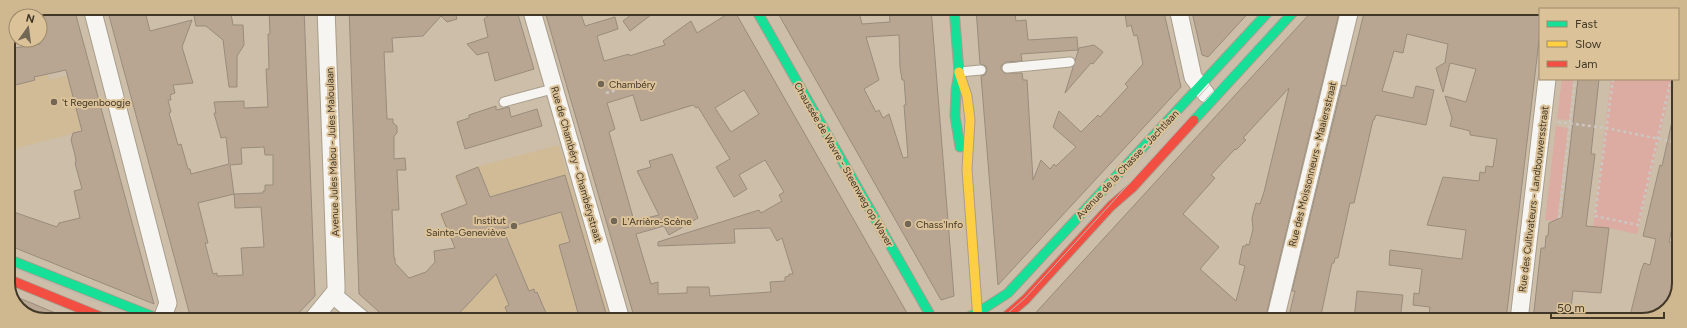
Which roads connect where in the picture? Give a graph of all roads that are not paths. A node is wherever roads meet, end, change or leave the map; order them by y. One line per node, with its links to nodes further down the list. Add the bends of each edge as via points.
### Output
1 (94, 15): 29 (street, via 168,303)
2 (326, 15): 25 (street, Avenue Jules Malou - Jules Maloulaan, via 336,285)
3 (533, 15): 16 (street, Rue de Chambéry - Chambérystraat)
4 (759, 15): 33 (street, Chaussée de Wavre - Steenweg op Waver)
5 (955, 15): 14 (street)
6 (1180, 15): 17 (street, via 1193,77)
7 (1266, 15): 17 (street, Avenue de la Chasse - Jachtlaan)
8 (1277, 15): 17 (lane, Avenue de la Chasse - Jachtlaan)
9 (1289, 15): 17 (street, Avenue de la Chasse - Jachtlaan)
10 (1348, 15): 38 (street, Rue des Moissonneurs - Maaiersstraat)
11 (1070, 62): 12 (lane)
12 (1007, 68)
13 (981, 70): 14 (lane)
14 (959, 72): 19 (street, via 956,116 959,146); 19 (street, via 967,90 971,115)
15 (1547, 80): 39 (street, Rue des Cultivateurs - Landbouwersstraat)
16 (556, 88): 18 (lane); 32 (street, Rue de Chambéry - Chambérystraat)
17 (1206, 94): 20 (lane, Avenue de la Chasse - Jachtlaan); 21 (street, Avenue de la Chasse - Jachtlaan, via 1133,187); 35 (street, Avenue de la Chasse - Jachtlaan, via 1008,293)
18 (504, 102)
19 (967, 169): 34 (street)
20 (1114, 194): 21 (lane, Avenue de la Chasse - Jachtlaan); 36 (lane, Avenue de la Chasse - Jachtlaan, via 1022,295)
21 (1111, 206): 37 (street, Avenue de la Chasse - Jachtlaan, via 1026,299)
22 (15, 262): 28 (street)
23 (15, 272): 26 (lane)
24 (15, 282): 27 (street)
25 (333, 295): 30 (street); 31 (street)
26 (74, 296)
27 (91, 313)
28 (144, 313)
29 (164, 313)
30 (318, 313)
31 (354, 313)
32 (619, 313)
33 (929, 313)
34 (977, 313)
35 (981, 313)
36 (1002, 313)
37 (1010, 313)
38 (1277, 313)
39 (1520, 313)

